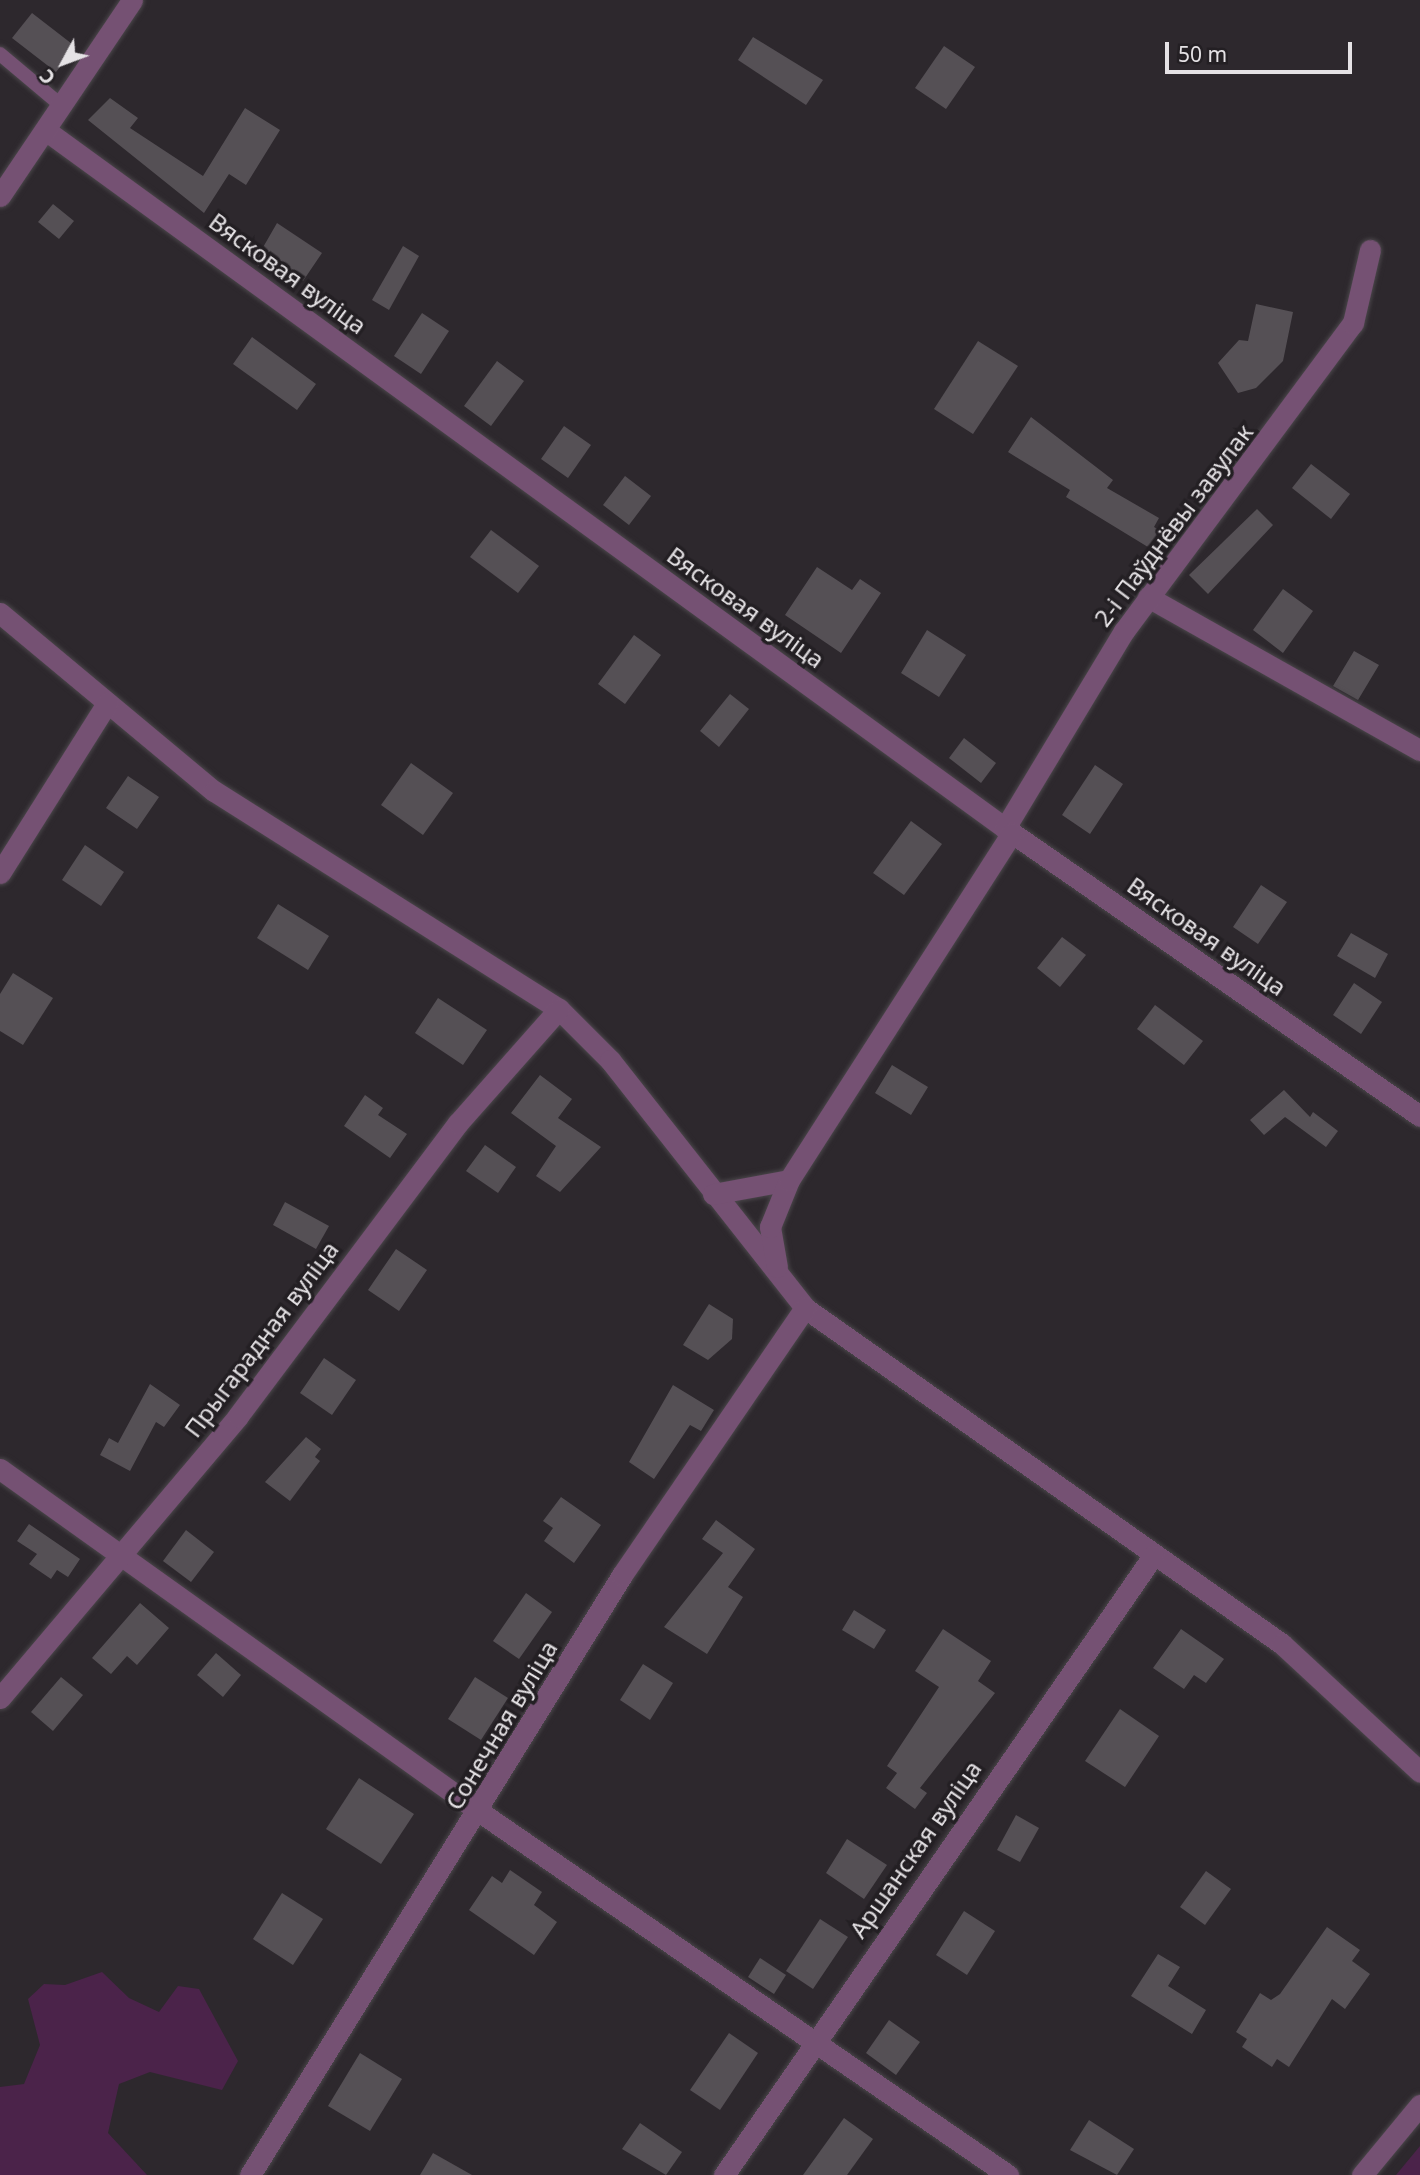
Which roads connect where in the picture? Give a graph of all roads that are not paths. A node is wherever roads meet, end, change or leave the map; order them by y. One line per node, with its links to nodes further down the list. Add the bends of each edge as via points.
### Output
1 (132, 0): 3 (street)
2 (0, 54): 3 (lane)
3 (62, 106): 4 (street)
4 (48, 132): 5 (street); 11 (street, Вясковая вуліца)
5 (0, 196)
6 (1370, 250): 7 (street, 2-і Паўднёвы завулак, via 1353,323 1328,363)
7 (1148, 597): 10 (street); 11 (street, 2-і Паўднёвы завулак)
8 (0, 613): 9 (street)
9 (107, 703): 12 (street); 13 (street, via 214,791)
10 (1420, 750)
11 (1009, 830): 14 (street, Вясковая вуліца); 15 (street, 2-і Паўднёвы завулак)
12 (0, 873)
13 (559, 1009): 16 (street, via 610,1060); 20 (street, Прыгарадная вуліца, via 458,1123 238,1416)
14 (1420, 1116)
15 (789, 1180): 16 (street); 17 (street, 2-і Паўднёвы завулак, via 774,1212 769,1242)
16 (713, 1194): 17 (street)
17 (782, 1283): 18 (street)
18 (805, 1308): 21 (street); 24 (street, Сонечная вуліца, via 622,1575)
19 (0, 1469): 20 (street)
20 (122, 1554): 22 (street, Прыгарадная вуліца); 24 (street)
21 (1153, 1556): 23 (street, via 1282,1644); 25 (street, Аршанская вуліца)
22 (0, 1698)
23 (1420, 1772)
24 (480, 1812): 25 (street); 27 (street, Сонечная вуліца)
25 (811, 2043): 28 (street, Аршанская вуліца); 29 (street)
26 (1420, 2105): 30 (street)
27 (250, 2175)
28 (724, 2175)
29 (1008, 2175)
30 (1362, 2175)

